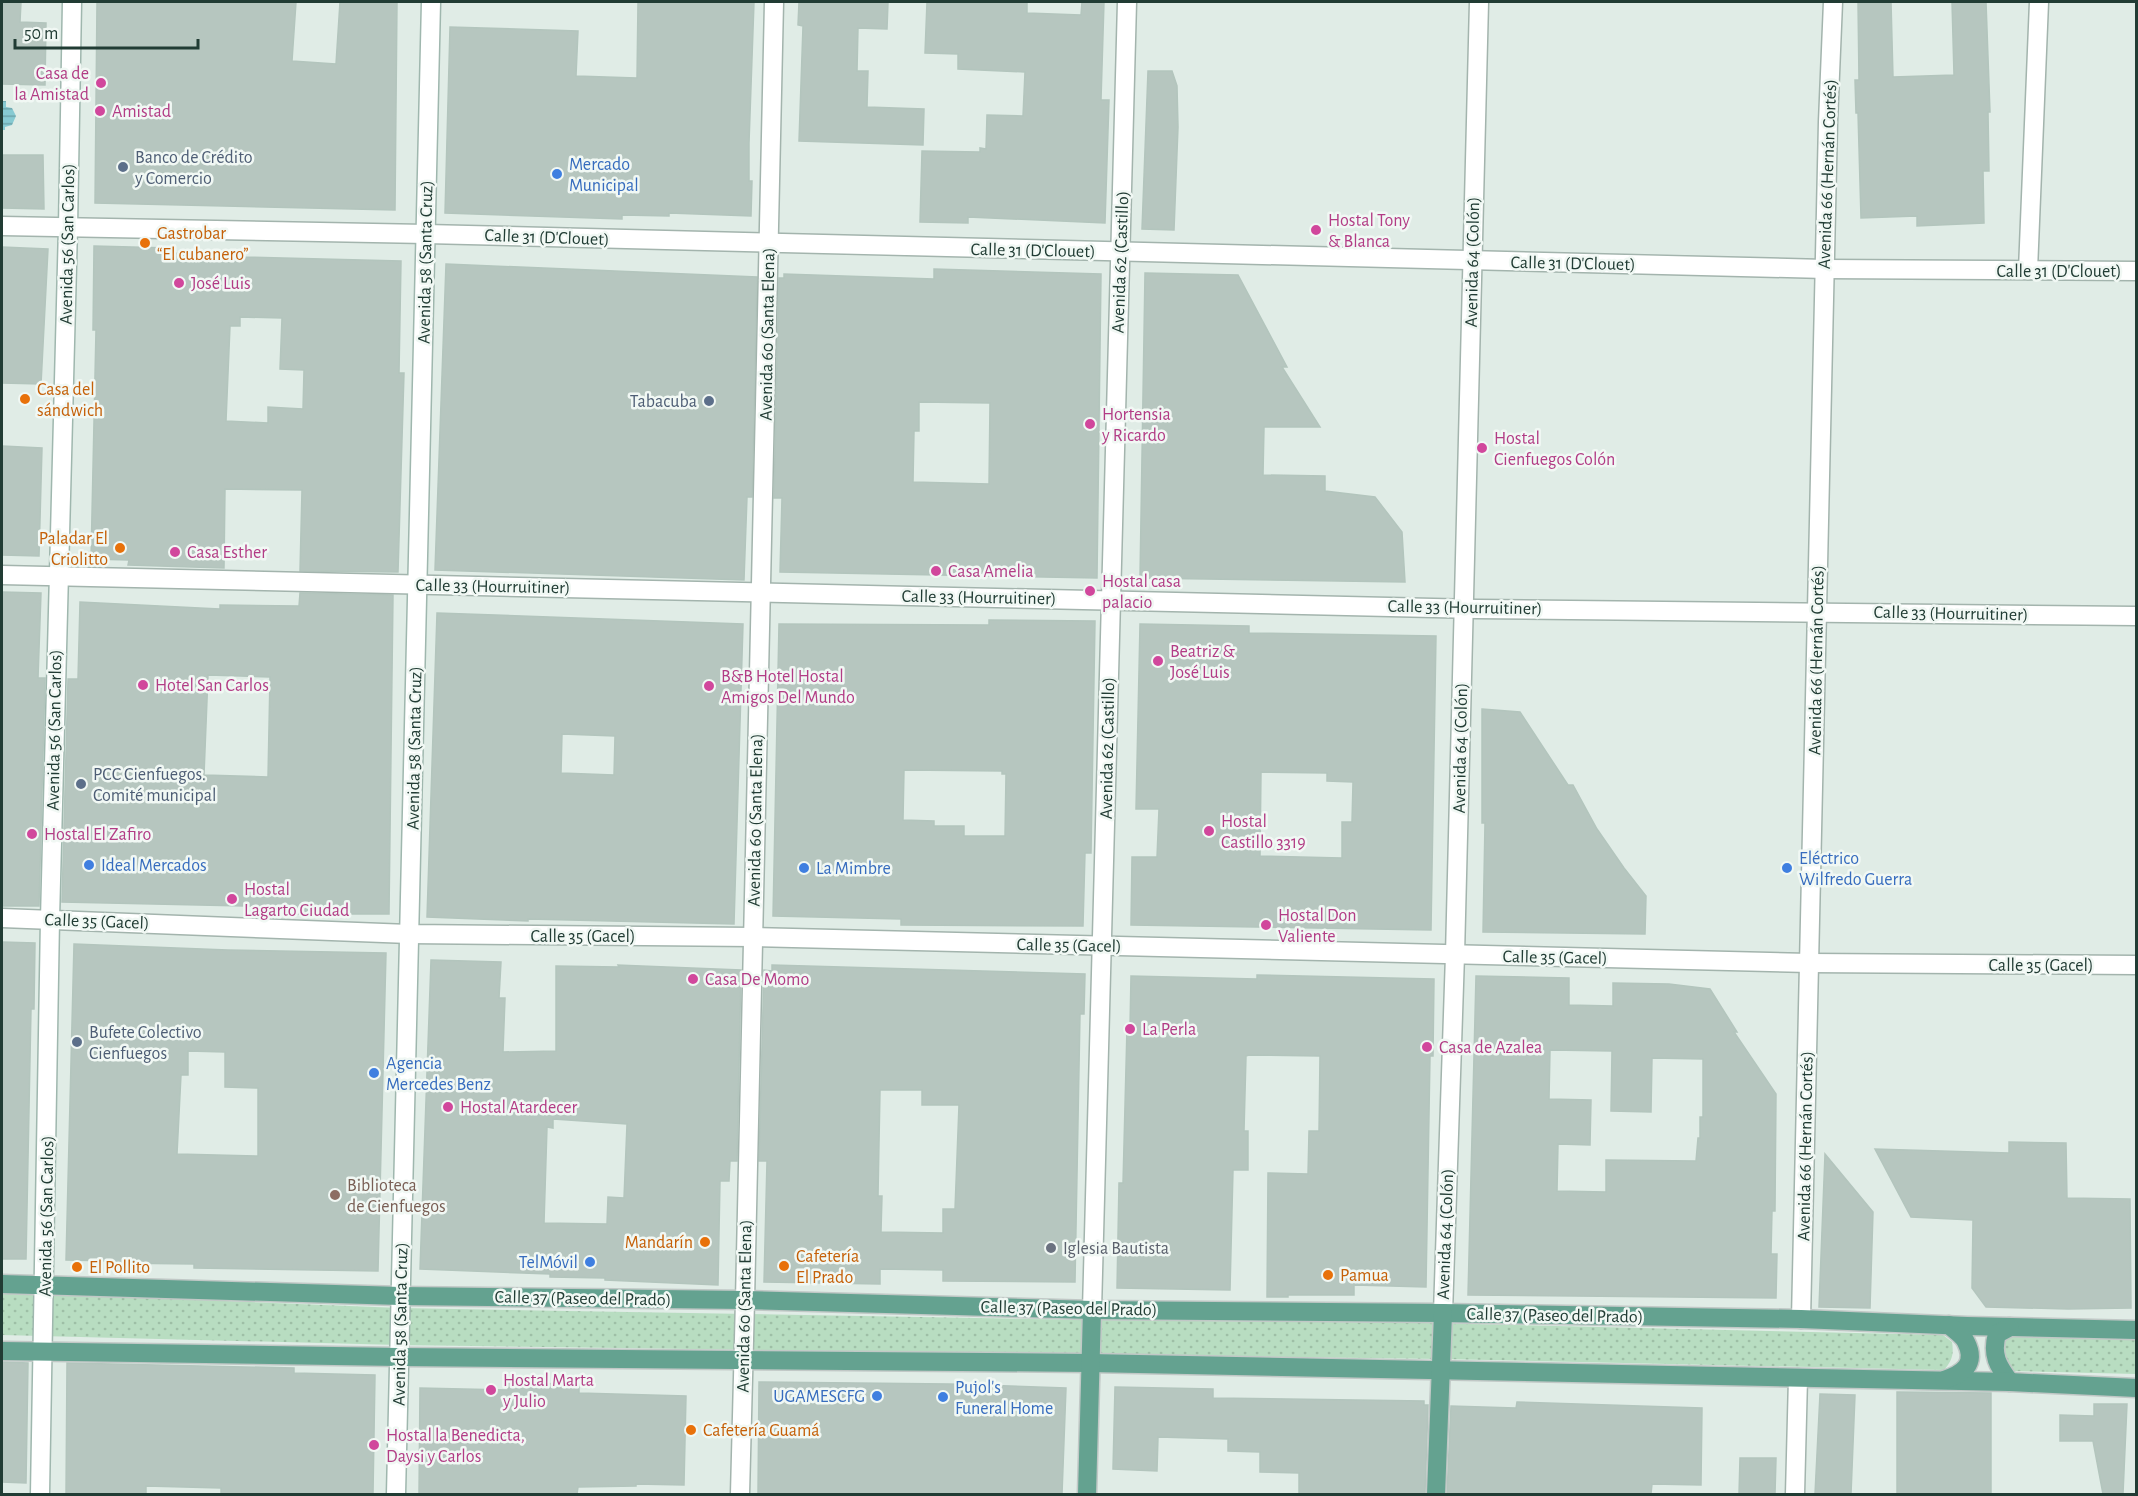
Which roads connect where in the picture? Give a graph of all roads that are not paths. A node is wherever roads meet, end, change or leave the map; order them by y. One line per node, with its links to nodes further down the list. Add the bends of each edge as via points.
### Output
1 (72, 2): 9 (street, Avenida 56 (San Carlos))
2 (431, 2): 10 (street, Avenida 58 (Santa Cruz))
3 (774, 2): 11 (street, Avenida 60 (Santa Elena))
4 (1127, 2): 12 (street, Avenida 62 (Castillo))
5 (1479, 2): 13 (street, Avenida 64 (Colón))
6 (1833, 2): 14 (street, Avenida 66 (Hernán Cortés))
7 (2039, 2): 15 (street)
8 (2, 226): 9 (street, Calle 31 (D'Clouet))
9 (68, 227): 10 (street, Calle 31 (D'Clouet)); 18 (street, Avenida 56 (San Carlos))
10 (426, 234): 11 (street, Calle 31 (D'Clouet)); 19 (street, Avenida 58 (Santa Cruz))
11 (769, 244): 12 (street, Calle 31 (D'Clouet)); 20 (street, Avenida 60 (Santa Elena))
12 (1120, 252): 13 (street, Calle 31 (D'Clouet)); 21 (street, Avenida 62 (Castillo))
13 (1473, 261): 14 (street, Calle 31 (D'Clouet)); 22 (street, Avenida 64 (Colón))
14 (1825, 269): 15 (street, Calle 31 (D'Clouet)); 23 (street, Avenida 66 (Hernán Cortés))
15 (2028, 270): 16 (street, Calle 31 (D'Clouet))
16 (2136, 271)
17 (2, 575): 18 (street, Calle 33 (Hourruitiner))
18 (58, 576): 19 (street, Calle 33 (Hourruitiner)); 26 (street, Avenida 56 (San Carlos))
19 (418, 585): 20 (street, Calle 33 (Hourruitiner)); 27 (street, Avenida 58 (Santa Cruz))
20 (760, 592): 21 (street, Calle 33 (Hourruitiner)); 28 (street, Avenida 60 (Santa Elena))
21 (1111, 600): 22 (street, Calle 33 (Hourruitiner)); 29 (street, Avenida 62 (Castillo))
22 (1464, 608): 23 (street, Calle 33 (Hourruitiner)); 30 (street, Avenida 64 (Colón))
23 (1817, 611): 24 (street, Calle 33 (Hourruitiner)); 31 (street, Avenida 66 (Hernán Cortés))
24 (2136, 616)
25 (2, 918): 26 (street, Calle 35 (Gacel))
26 (50, 919): 27 (street, Calle 35 (Gacel)); 34 (street, Avenida 56 (San Carlos))
27 (409, 934): 28 (street, Calle 35 (Gacel)); 35 (street, Avenida 58 (Santa Cruz))
28 (753, 937): 29 (street, Calle 35 (Gacel)); 36 (street, Avenida 60 (Santa Elena))
29 (1102, 946): 30 (street, Calle 35 (Gacel)); 37 (street, Avenida 62 (Castillo))
30 (1455, 955): 31 (street, Calle 35 (Gacel)); 38 (street, Avenida 64 (Colón))
31 (1809, 963): 32 (street, Calle 35 (Gacel)); 39 (street, Avenida 66 (Hernán Cortés))
32 (2136, 965)
33 (2, 1284): 34 (main road, Calle 37 (Paseo del Prado))
34 (45, 1285): 35 (main road, Calle 37 (Paseo del Prado)); 44 (street, Avenida 56 (San Carlos))
35 (400, 1296): 36 (main road, Calle 37 (Paseo del Prado)); 45 (street, Avenida 58 (Santa Cruz))
36 (744, 1300): 37 (main road, Calle 37 (Paseo del Prado)); 46 (street, Avenida 60 (Santa Elena))
37 (1092, 1310): 38 (main road, Calle 37 (Paseo del Prado)); 47 (main road, Avenida 62 (Castillo))
38 (1443, 1313): 39 (main road, Calle 37 (Paseo del Prado)); 48 (main road, Avenida 64 (Colón))
39 (1801, 1319): 40 (main road, Calle 37 (Paseo del Prado))
40 (1949, 1325): 41 (main road, Calle 37 (Paseo del Prado)); 50 (main road, via 1966,1341 1968,1364 1961,1374)
41 (2010, 1327): 42 (main road, Calle 37 (Paseo del Prado)); 51 (main road, via 1997,1334 1994,1345 1998,1366)
42 (2136, 1330)
43 (2, 1350): 44 (main road)
44 (44, 1352): 45 (main road); 53 (street, Avenida 56 (San Carlos))
45 (399, 1357): 46 (main road); 54 (street, Avenida 58 (Santa Cruz))
46 (743, 1360): 47 (main road); 55 (street, Avenida 60 (Santa Elena))
47 (1090, 1364): 48 (main road); 56 (main road, Avenida 62 (Castillo))
48 (1441, 1371): 49 (main road); 57 (main road, Avenida 64 (Colón))
49 (1798, 1378): 50 (main road); 58 (street)
50 (1942, 1381): 51 (main road)
51 (2010, 1382): 52 (main road)
52 (2136, 1388)
53 (40, 1494)
54 (396, 1494)
55 (740, 1494)
56 (1087, 1494)
57 (1436, 1494)
58 (1795, 1494)

